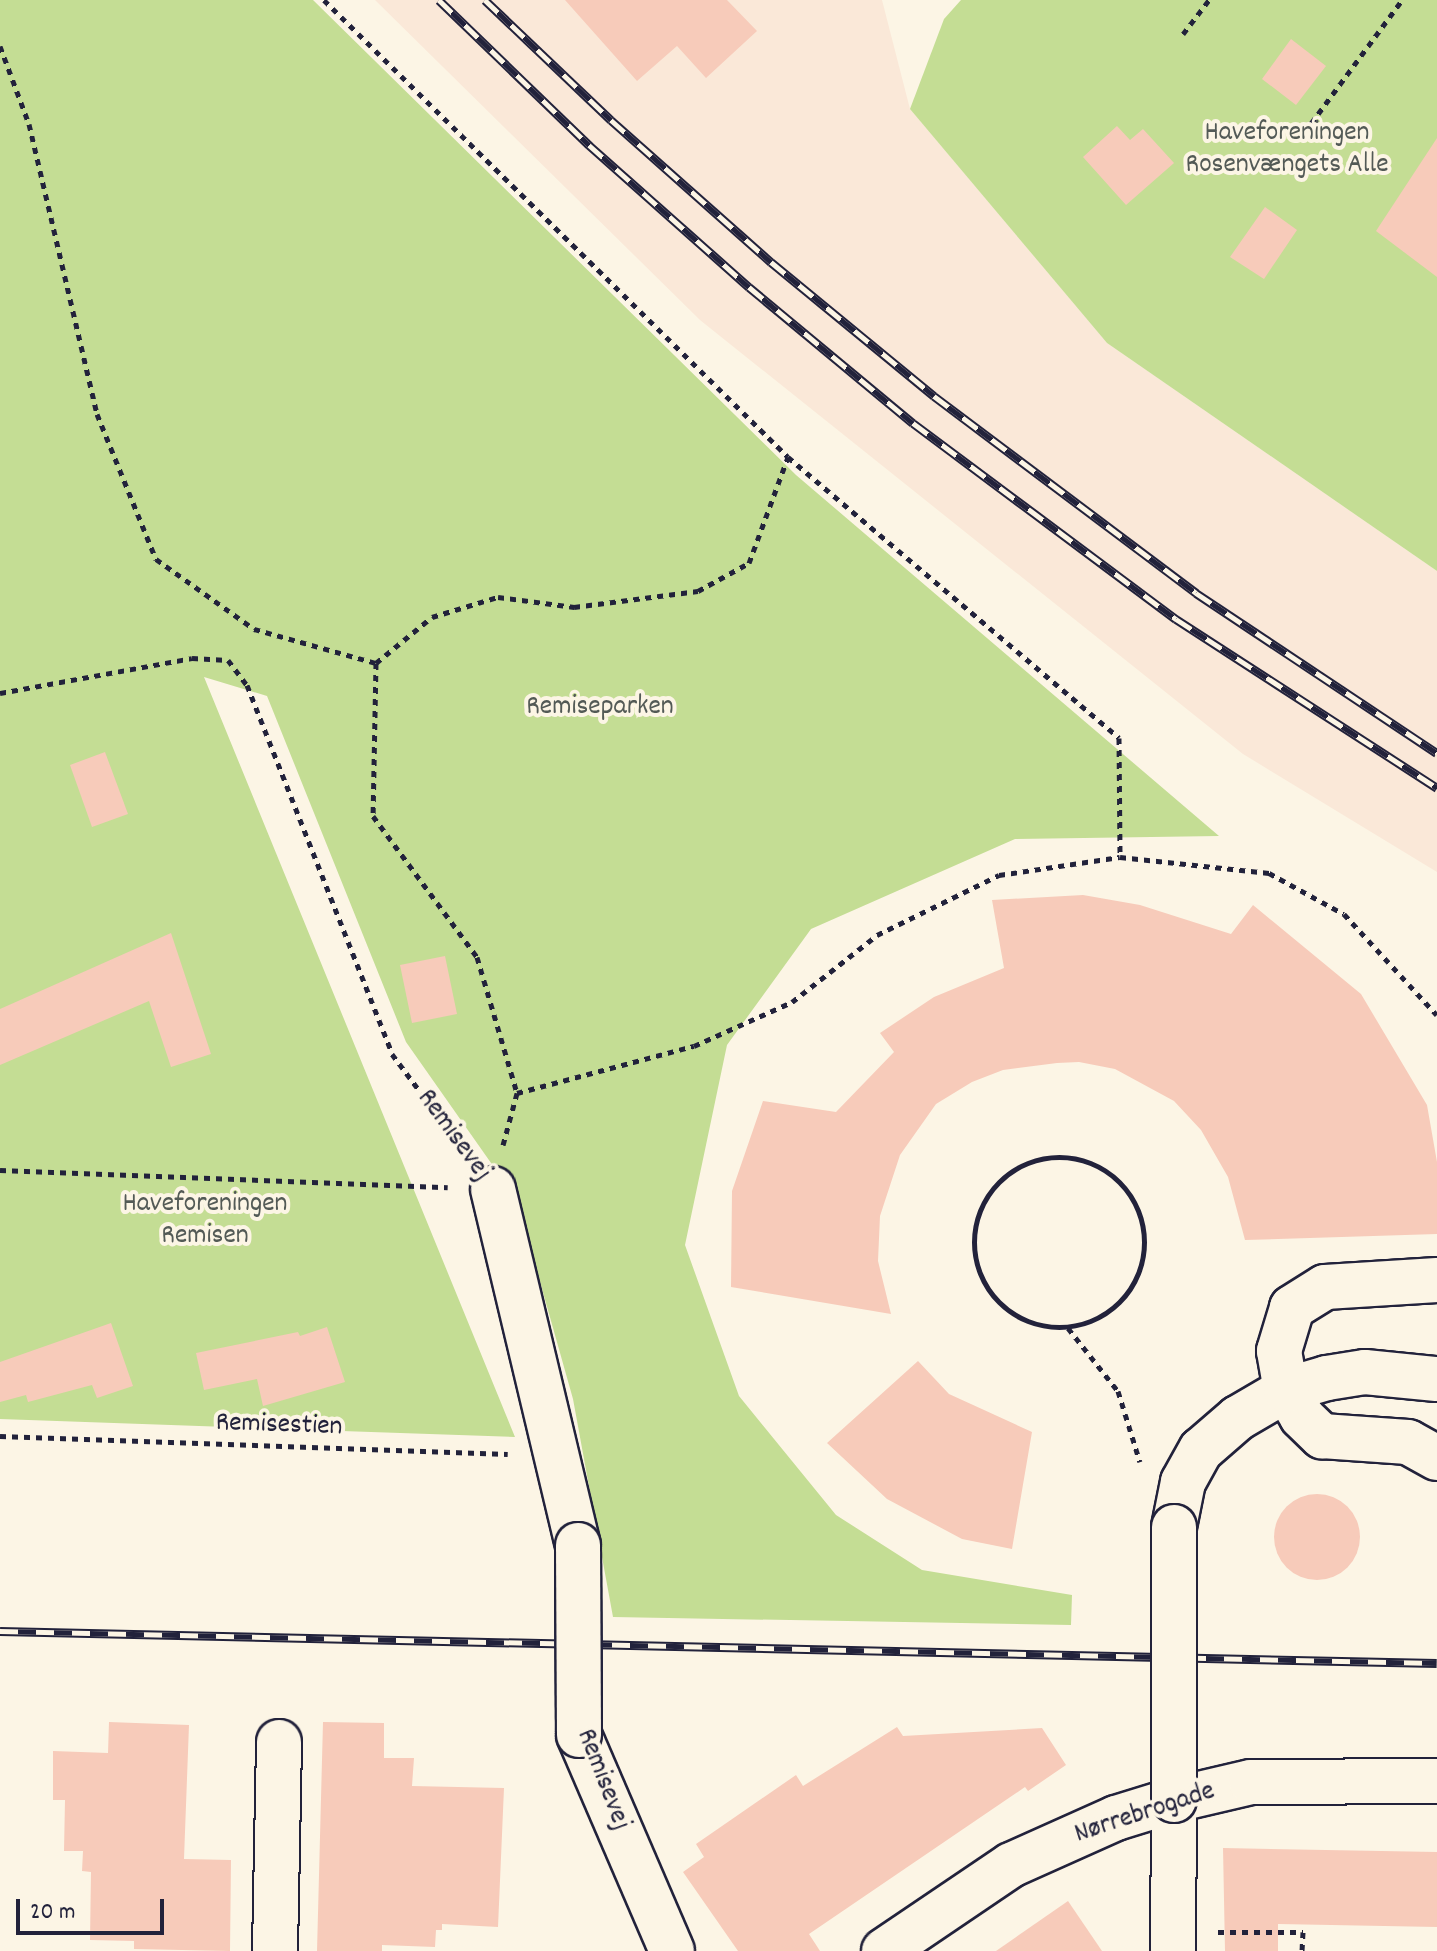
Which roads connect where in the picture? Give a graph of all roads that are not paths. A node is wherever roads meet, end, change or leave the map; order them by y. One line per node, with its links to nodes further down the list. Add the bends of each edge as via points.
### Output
1 (493, 1189): 11 (street, Remisevej, bridge, via 578,1545 579,1735)
2 (1437, 1280): 4 (street, via 1325,1287 1292,1308 1279,1351)
3 (1437, 1379): 4 (street, via 1365,1372)
4 (1286, 1390): 5 (street, via 1302,1417 1322,1436 1408,1442); 8 (street, bridge, via 1238,1418 1201,1450 1183,1482 1174,1527)
5 (1437, 1458)
6 (279, 1742): 10 (street)
7 (1437, 1781): 8 (street, Nørrebrogade, via 1251,1782)
8 (1174, 1800): 9 (street); 12 (street, Nørrebrogade, via 1092,1828 1011,1865)
9 (1173, 1942)
10 (275, 1951)
11 (672, 1951)
12 (884, 1951)

